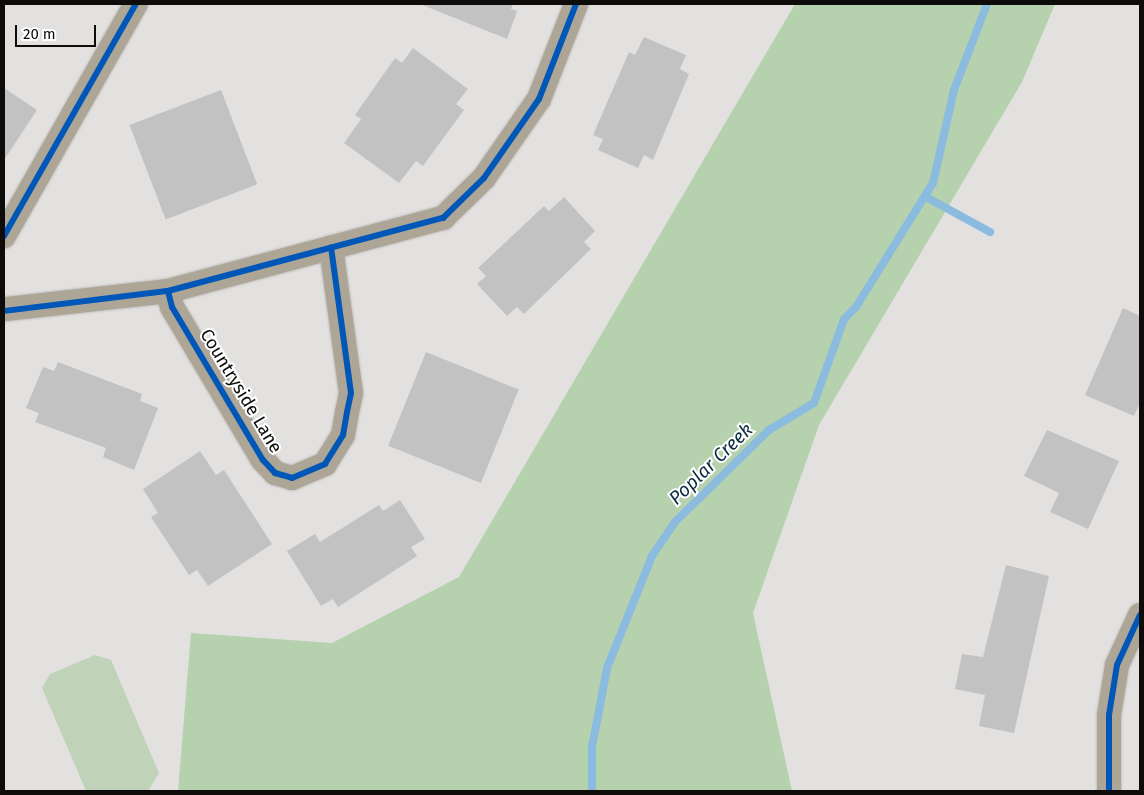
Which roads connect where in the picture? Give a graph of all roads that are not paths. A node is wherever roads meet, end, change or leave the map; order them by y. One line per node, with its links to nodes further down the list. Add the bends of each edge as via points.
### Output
1 (136, 4): 3 (street)
2 (576, 4): 4 (street, via 539,99 462,204 443,218)
3 (4, 236)
4 (331, 247): 5 (street); 5 (street, Countryside Lane, via 350,393 348,412 343,435 325,464 292,478 275,473 264,460 172,307)
5 (168, 291): 6 (street)
6 (5, 308)
7 (1140, 615): 8 (street, via 1117,665 1109,715)
8 (1109, 791)

